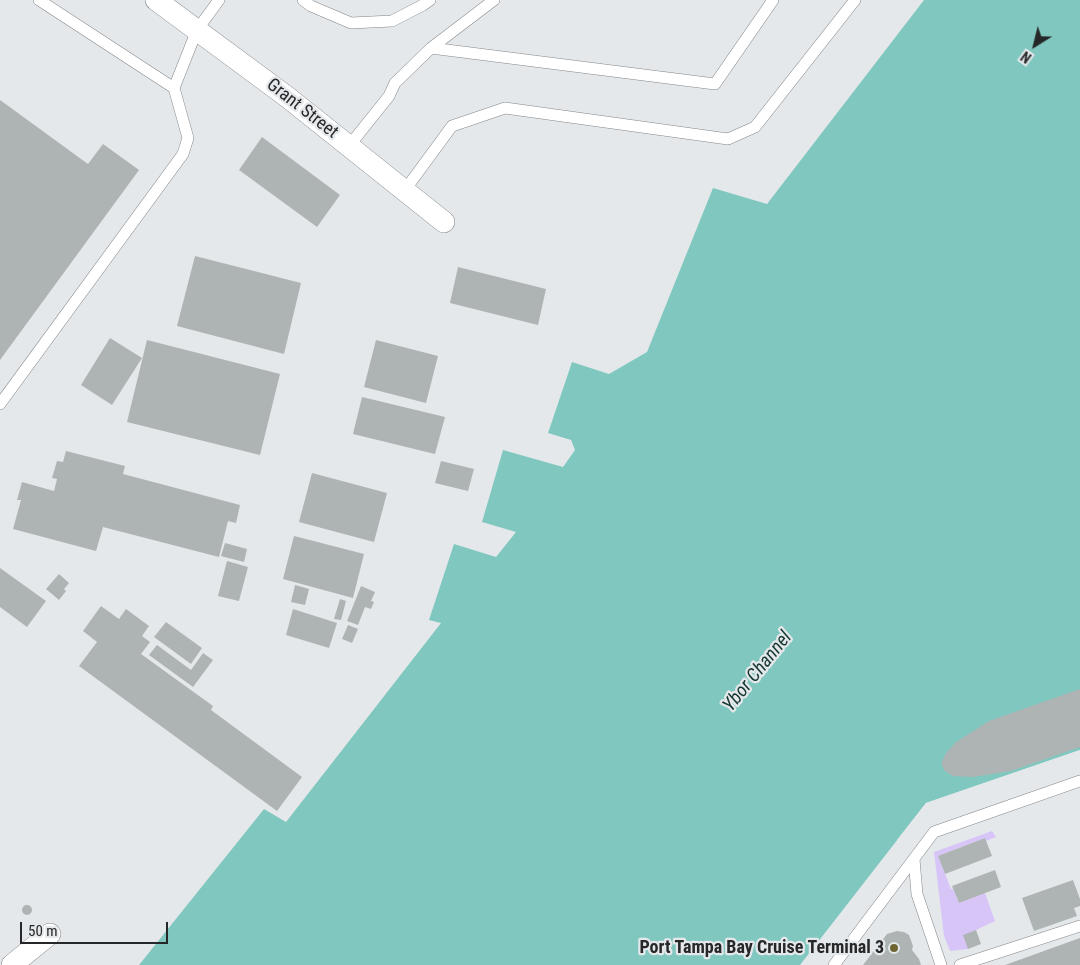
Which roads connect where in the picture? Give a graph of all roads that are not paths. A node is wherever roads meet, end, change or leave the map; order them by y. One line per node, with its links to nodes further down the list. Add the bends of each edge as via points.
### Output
1 (39, 0): 11 (lane)
2 (156, 0): 9 (street, Grant Street)
3 (219, 0): 9 (lane)
4 (303, 0): 5 (lane, via 351,23 392,21)
5 (430, 0)
6 (494, 0): 10 (lane)
7 (772, 0): 10 (lane, via 715,84)
8 (855, 0): 13 (lane, via 755,127 728,139 505,108 452,126)
9 (197, 30): 11 (lane); 12 (street, Grant Street)
10 (430, 48): 12 (lane, via 395,83 389,96)
11 (174, 88): 15 (lane, via 188,138 183,154)
12 (349, 146): 13 (street, Grant Street)
13 (405, 190): 14 (street, Grant Street)
14 (444, 222)
15 (0, 404)
16 (1080, 780): 17 (lane, via 934,832)
17 (914, 859): 21 (lane); 22 (lane, via 917,894)
18 (1080, 926): 23 (lane)
19 (50, 934): 20 (street)
20 (12, 965)
21 (834, 965)
22 (942, 965)
23 (960, 965)

